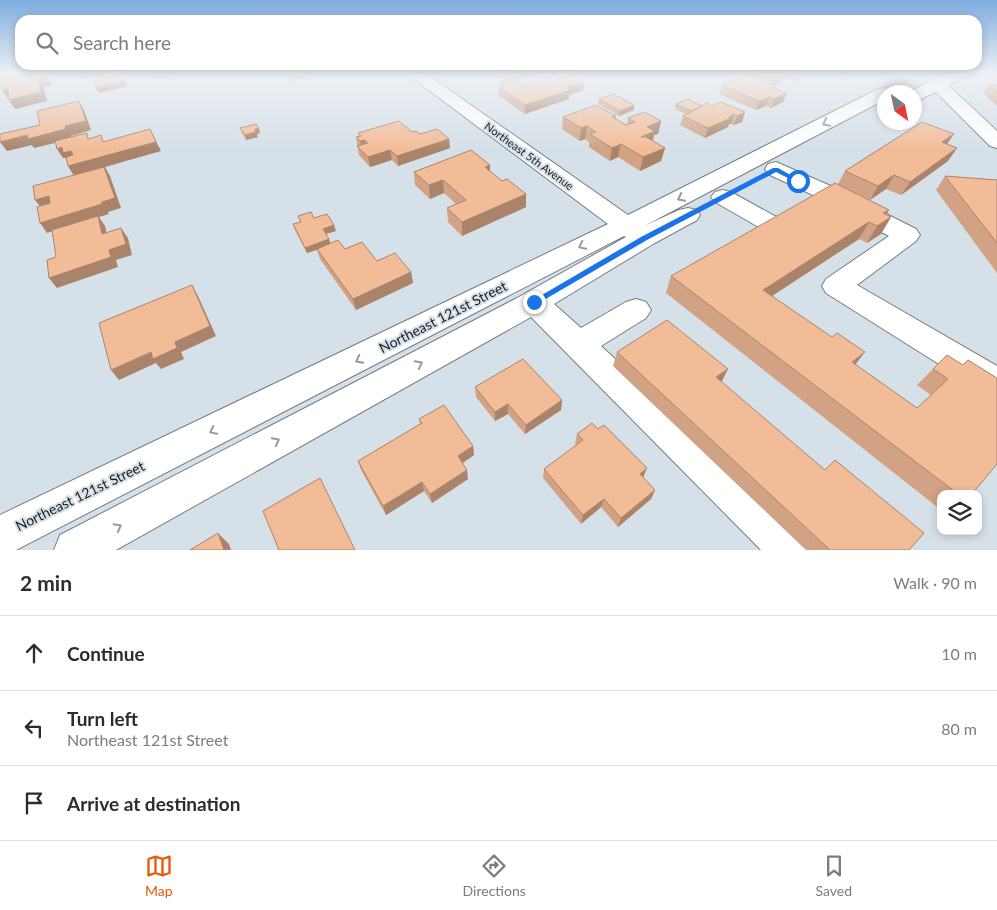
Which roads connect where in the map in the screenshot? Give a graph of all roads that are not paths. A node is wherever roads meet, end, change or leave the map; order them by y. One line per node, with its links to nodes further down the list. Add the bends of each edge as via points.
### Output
1 (450, 99): 9 (street, Northeast 5th Avenue)
2 (874, 99): 9 (street, Northeast 121st Street, one-way to 9)
3 (952, 99): 5 (street)
4 (877, 117): 6 (street, Northeast 121st Street)
5 (997, 142)
6 (776, 170): 7 (street, Northeast 121st Street); 13 (street, via 907,235 836,286)
7 (723, 196): 8 (street); 9 (street, Northeast 121st Street)
8 (771, 224)
9 (635, 232): 10 (street, Northeast 121st Street, via 608,259); 14 (street, Northeast 121st Street, one-way to 14, via 350,364)
10 (534, 302): 12 (street); 15 (street, Northeast 121st Street, one-way to 10)
11 (636, 310): 12 (street)
12 (578, 344): 16 (street)
13 (997, 383)
14 (0, 536)
15 (75, 550)
16 (791, 550)

